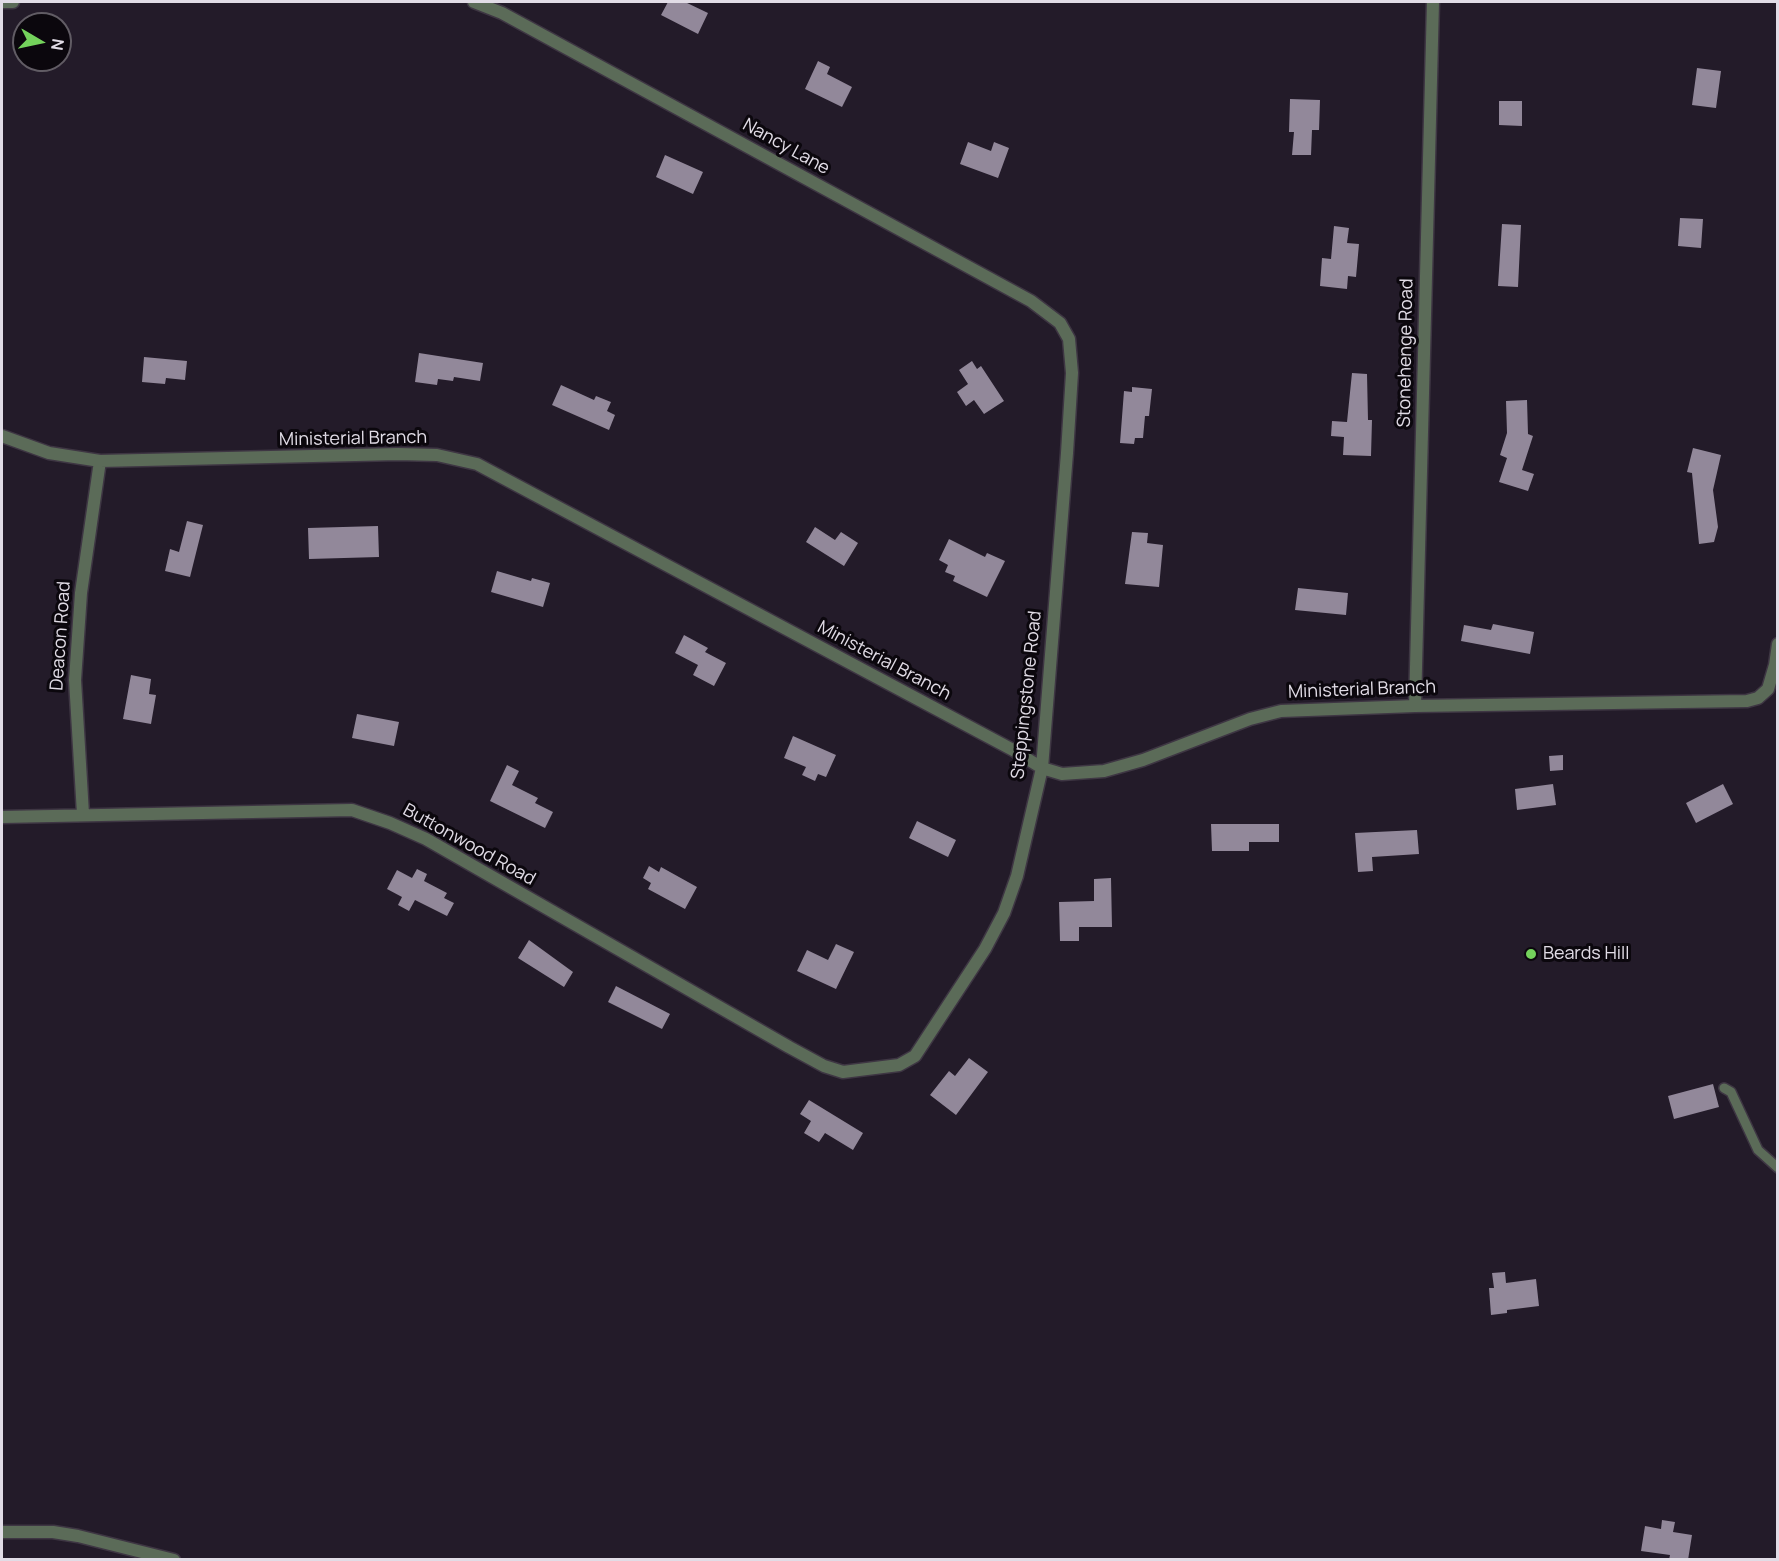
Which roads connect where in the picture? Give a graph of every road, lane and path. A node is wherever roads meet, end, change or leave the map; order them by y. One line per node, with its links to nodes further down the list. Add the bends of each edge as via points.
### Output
1 (2, 2): 2 (street)
2 (13, 2)
3 (474, 2): 5 (street, Nancy Lane, via 502,13 1031,301 1060,323)
4 (1433, 2): 9 (street, Stonehenge Road)
5 (1069, 339): 10 (street, Steppingstone Road, via 1072,373 1068,442)
6 (2, 436): 7 (street, Ministerial Branch, via 49,453)
7 (100, 461): 10 (street, Ministerial Branch, via 398,454 477,464); 11 (street, Deacon Road, via 81,593 75,680)
8 (1778, 644): 9 (street, Ministerial Branch, via 1768,689 1758,698 1736,702)
9 (1415, 706): 10 (street, Ministerial Branch, via 1281,711 1104,771 1062,774)
10 (1042, 768): 13 (street, Steppingstone Road, via 1017,876 995,931 915,1056 899,1065)
11 (83, 814): 12 (street, Buttonwood Road); 13 (street, Buttonwood Road, via 352,810 426,839 824,1066 843,1072)
12 (2, 817)
13 (876, 1068)
14 (1724, 1088): 15 (lane, via 1731,1092 1758,1150)
15 (1778, 1168)
16 (2, 1532): 17 (street, via 78,1536)
17 (174, 1560)

